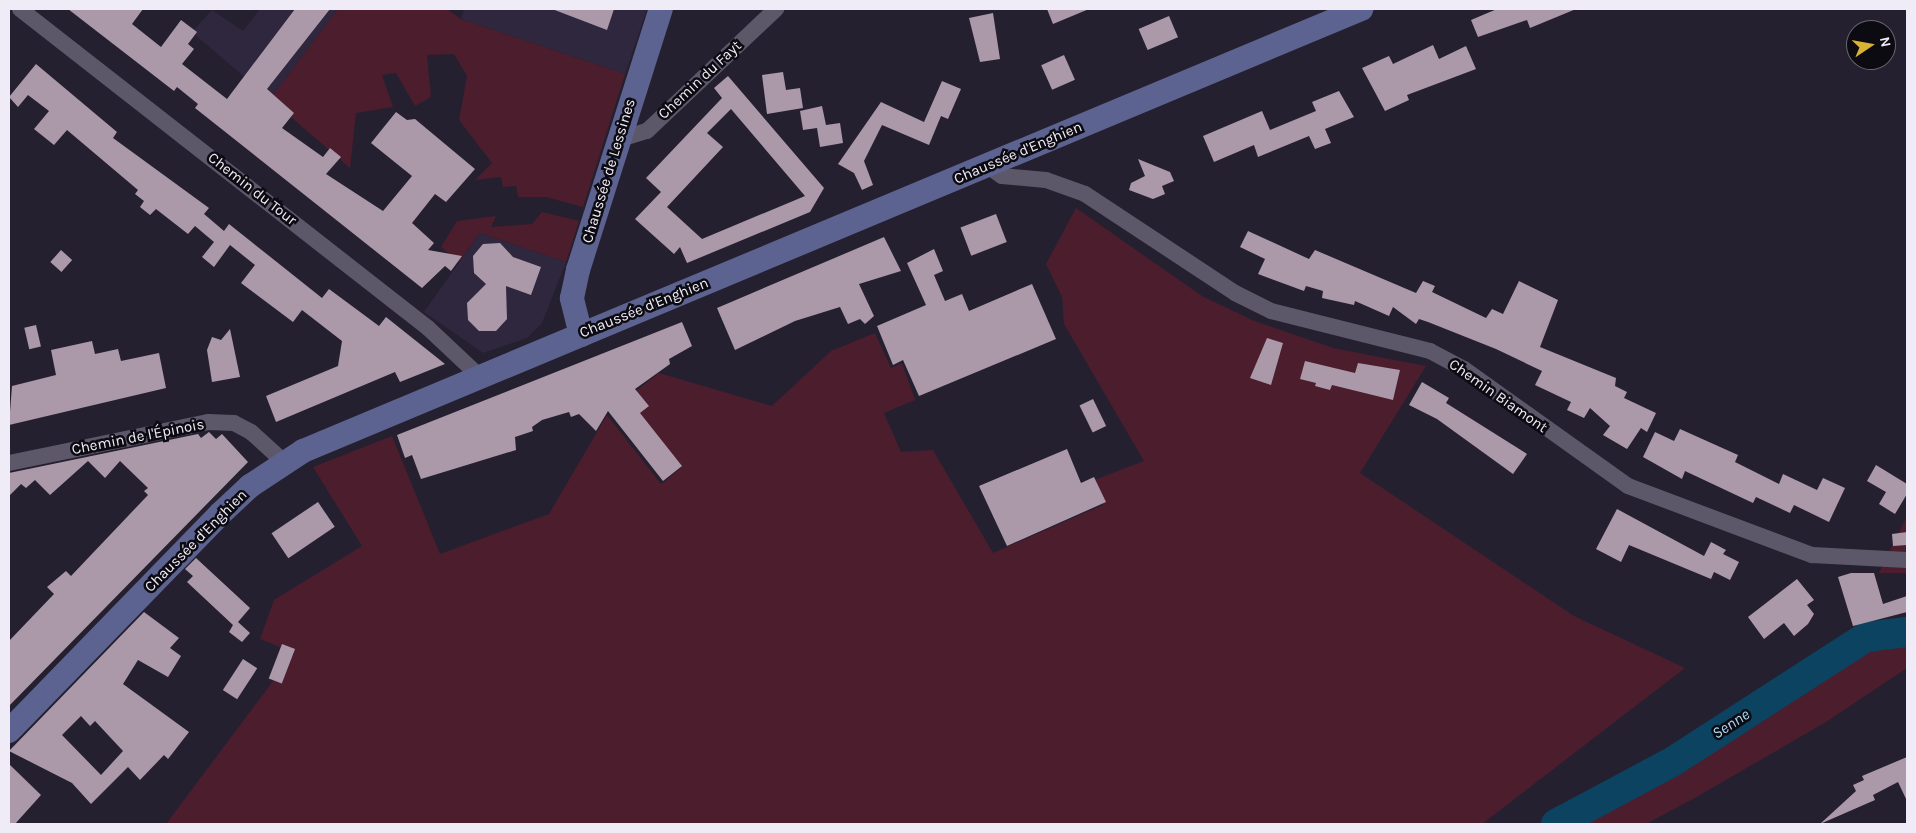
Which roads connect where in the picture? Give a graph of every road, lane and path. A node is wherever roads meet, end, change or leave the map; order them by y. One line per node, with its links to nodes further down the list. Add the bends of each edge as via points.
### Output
1 (20, 9): 8 (street, Chemin du Tour, via 428,328)
2 (661, 9): 5 (main road, Chaussée de Lessines)
3 (776, 9): 5 (street, Chemin du Fayt, via 647,131)
4 (1361, 9): 6 (main road, Chaussée d'Enghien)
5 (618, 140): 7 (main road, Chaussée de Lessines, via 574,289)
6 (988, 166): 7 (main road, Chaussée d'Enghien); 11 (street, Chemin Biamont, via 1002,176 1046,180 1085,194 1235,293 1271,311 1430,351 1464,369 1628,486 1812,555)
7 (581, 335): 8 (main road, Chaussée d'Enghien)
8 (478, 375): 9 (main road, Chaussée d'Enghien)
9 (284, 462): 10 (street, Chemin de l'Épinois, via 251,432 234,423 208,422); 12 (main road, Chaussée d'Enghien, via 220,514)
10 (9, 463)
11 (1907, 560)
12 (9, 731)

